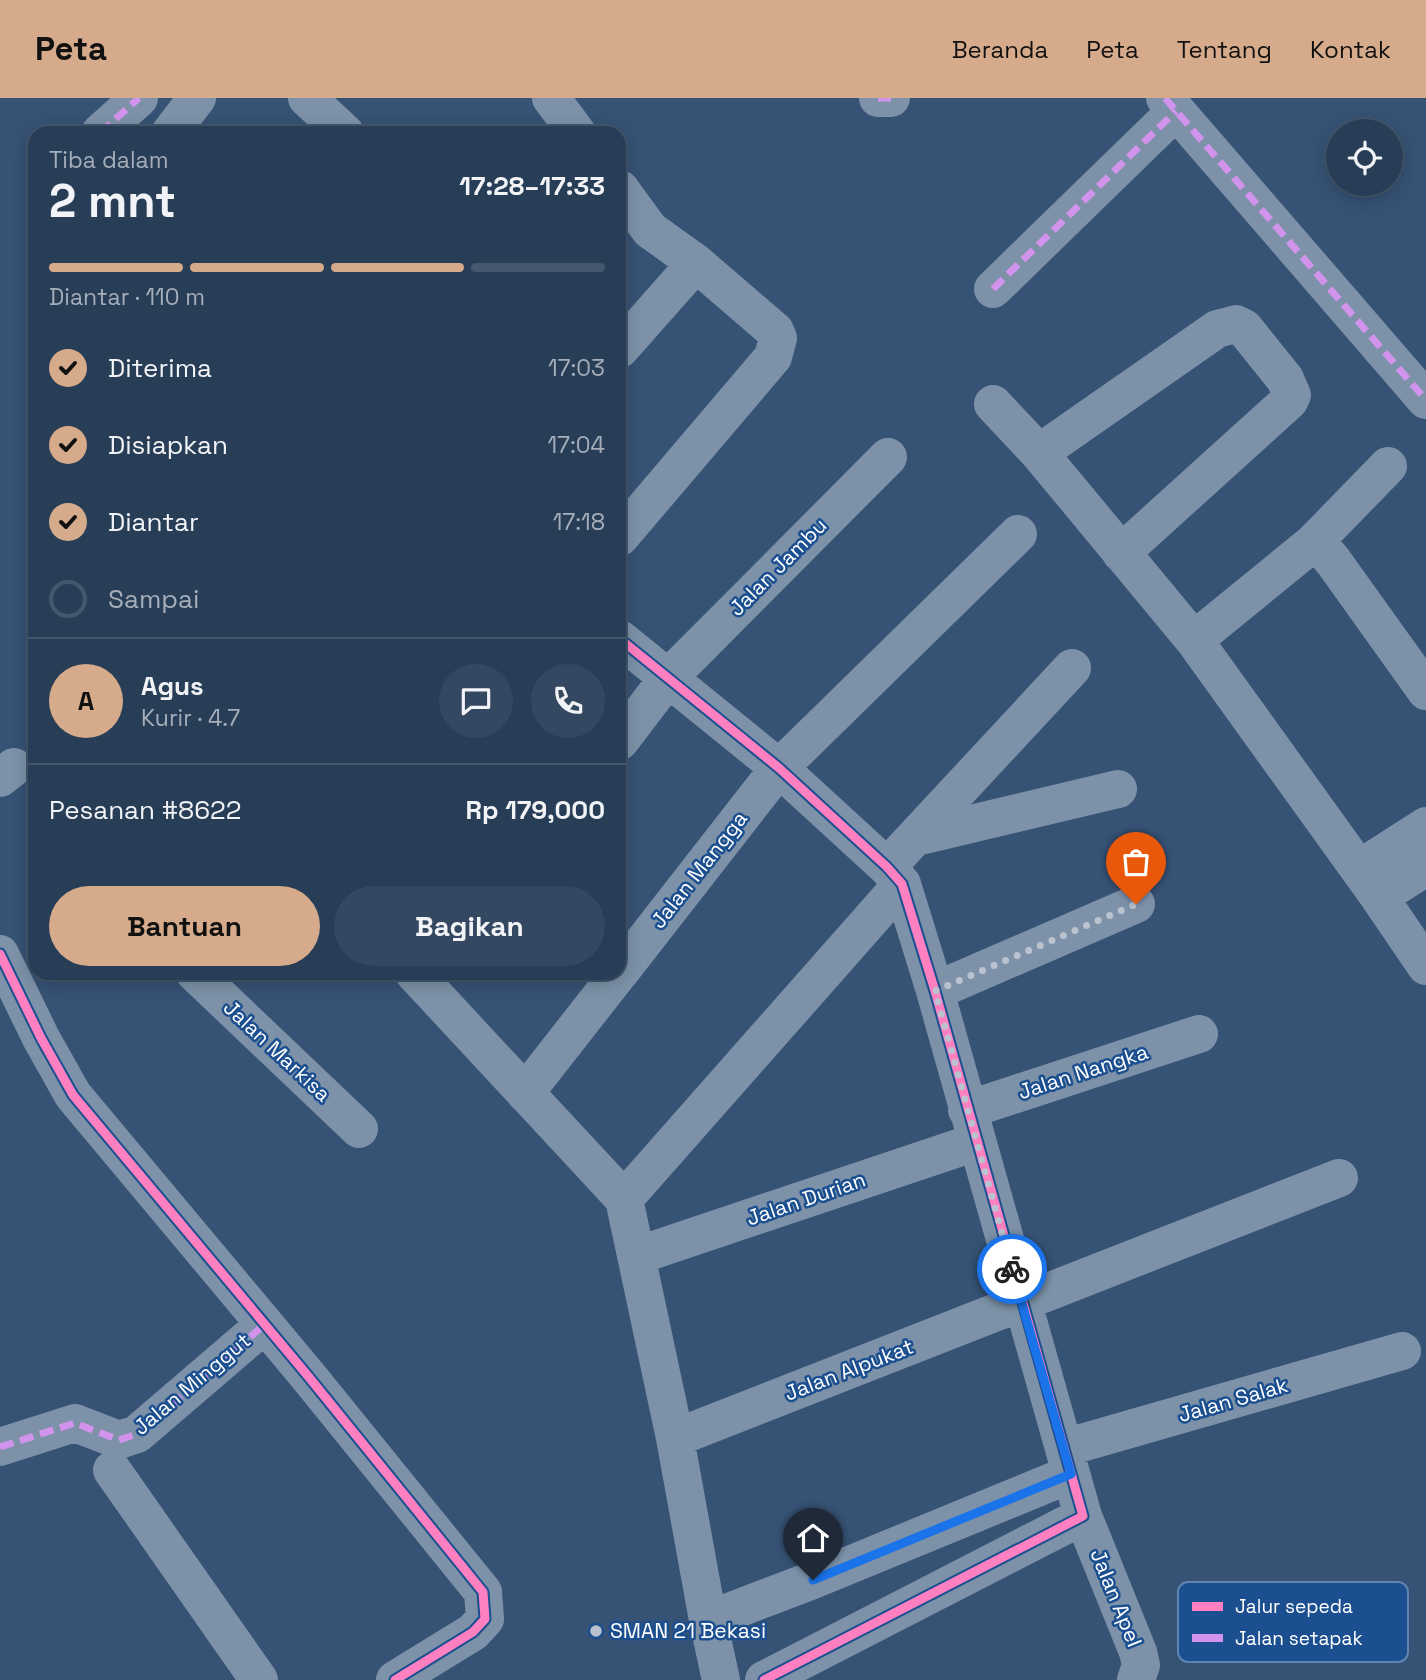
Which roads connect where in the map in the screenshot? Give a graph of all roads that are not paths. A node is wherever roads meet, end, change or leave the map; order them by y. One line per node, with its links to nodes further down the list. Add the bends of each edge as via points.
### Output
1 (139, 98): 8 (street)
2 (197, 98): 9 (street)
3 (307, 98): 10 (street)
4 (551, 98): 11 (street)
5 (878, 98): 6 (street)
6 (891, 98)
7 (1170, 104): 14 (street); 16 (street)
8 (108, 126)
9 (175, 126)
10 (337, 126)
11 (572, 126)
12 (626, 197): 13 (street, via 650,230)
13 (696, 262): 15 (street); 21 (street, via 775,331 777,346 773,357)
14 (993, 289)
15 (626, 342)
16 (1426, 400)
17 (993, 404): 18 (street)
18 (1039, 453): 24 (street); 24 (street, via 1216,329 1236,324 1244,328 1285,379 1292,395 1289,401)
19 (888, 457): 28 (street, Jalan Jambu)
20 (1388, 466): 23 (street)
21 (626, 530)
22 (1018, 534): 31 (street, Jalan Mangga)
23 (1313, 543): 25 (street); 29 (street, via 1333,561)
24 (1121, 553): 25 (street)
25 (1194, 640): 37 (street)
26 (626, 644): 28 (street)
27 (1072, 668): 34 (street)
28 (668, 678): 30 (street, Jalan Jambu); 31 (street)
29 (1426, 691)
30 (626, 733)
31 (779, 768): 36 (street); 40 (street, Jalan Mangga)
32 (1118, 789): 34 (street)
33 (1426, 826): 37 (street)
34 (916, 837): 36 (street)
35 (1426, 867): 37 (street)
36 (895, 876): 45 (street, Jalan Apel); 51 (street)
37 (1369, 883): 41 (street)
38 (1136, 904): 45 (street)
39 (0, 954): 54 (street, via 72,1095)
40 (626, 964)
41 (1426, 966)
42 (213, 980): 49 (street, Jalan Markisa)
43 (430, 980): 47 (street)
44 (614, 980): 47 (street, Jalan Mangga)
45 (935, 991): 48 (street, Jalan Apel)
46 (1199, 1034): 48 (street, Jalan Nangka)
47 (525, 1093): 51 (street)
48 (971, 1126): 52 (street, Jalan Durian); 53 (street, Jalan Apel)
49 (359, 1129)
50 (1339, 1178): 53 (street, Jalan Alpukat)
51 (624, 1199): 52 (street)
52 (636, 1256): 56 (street)
53 (1022, 1301): 56 (street, Jalan Alpukat); 58 (street, Jalan Apel)
54 (264, 1325): 57 (street, Jalan Minggut, via 137,1434 119,1440 75,1423); 63 (street, via 483,1592 485,1619)
55 (1402, 1351): 58 (street, Jalan Salak)
56 (676, 1437): 61 (street)
57 (0, 1447)
58 (1067, 1461): 60 (street, Jalan Apel); 61 (street, Jalan Salak, via 813,1580)
59 (112, 1470): 62 (street)
60 (1083, 1516): 65 (street); 66 (street, Jalan Apel, via 1138,1652 1142,1665)
61 (708, 1620): 64 (street)
62 (259, 1680)
63 (395, 1680)
64 (721, 1680)
65 (764, 1680)
66 (1136, 1680)

